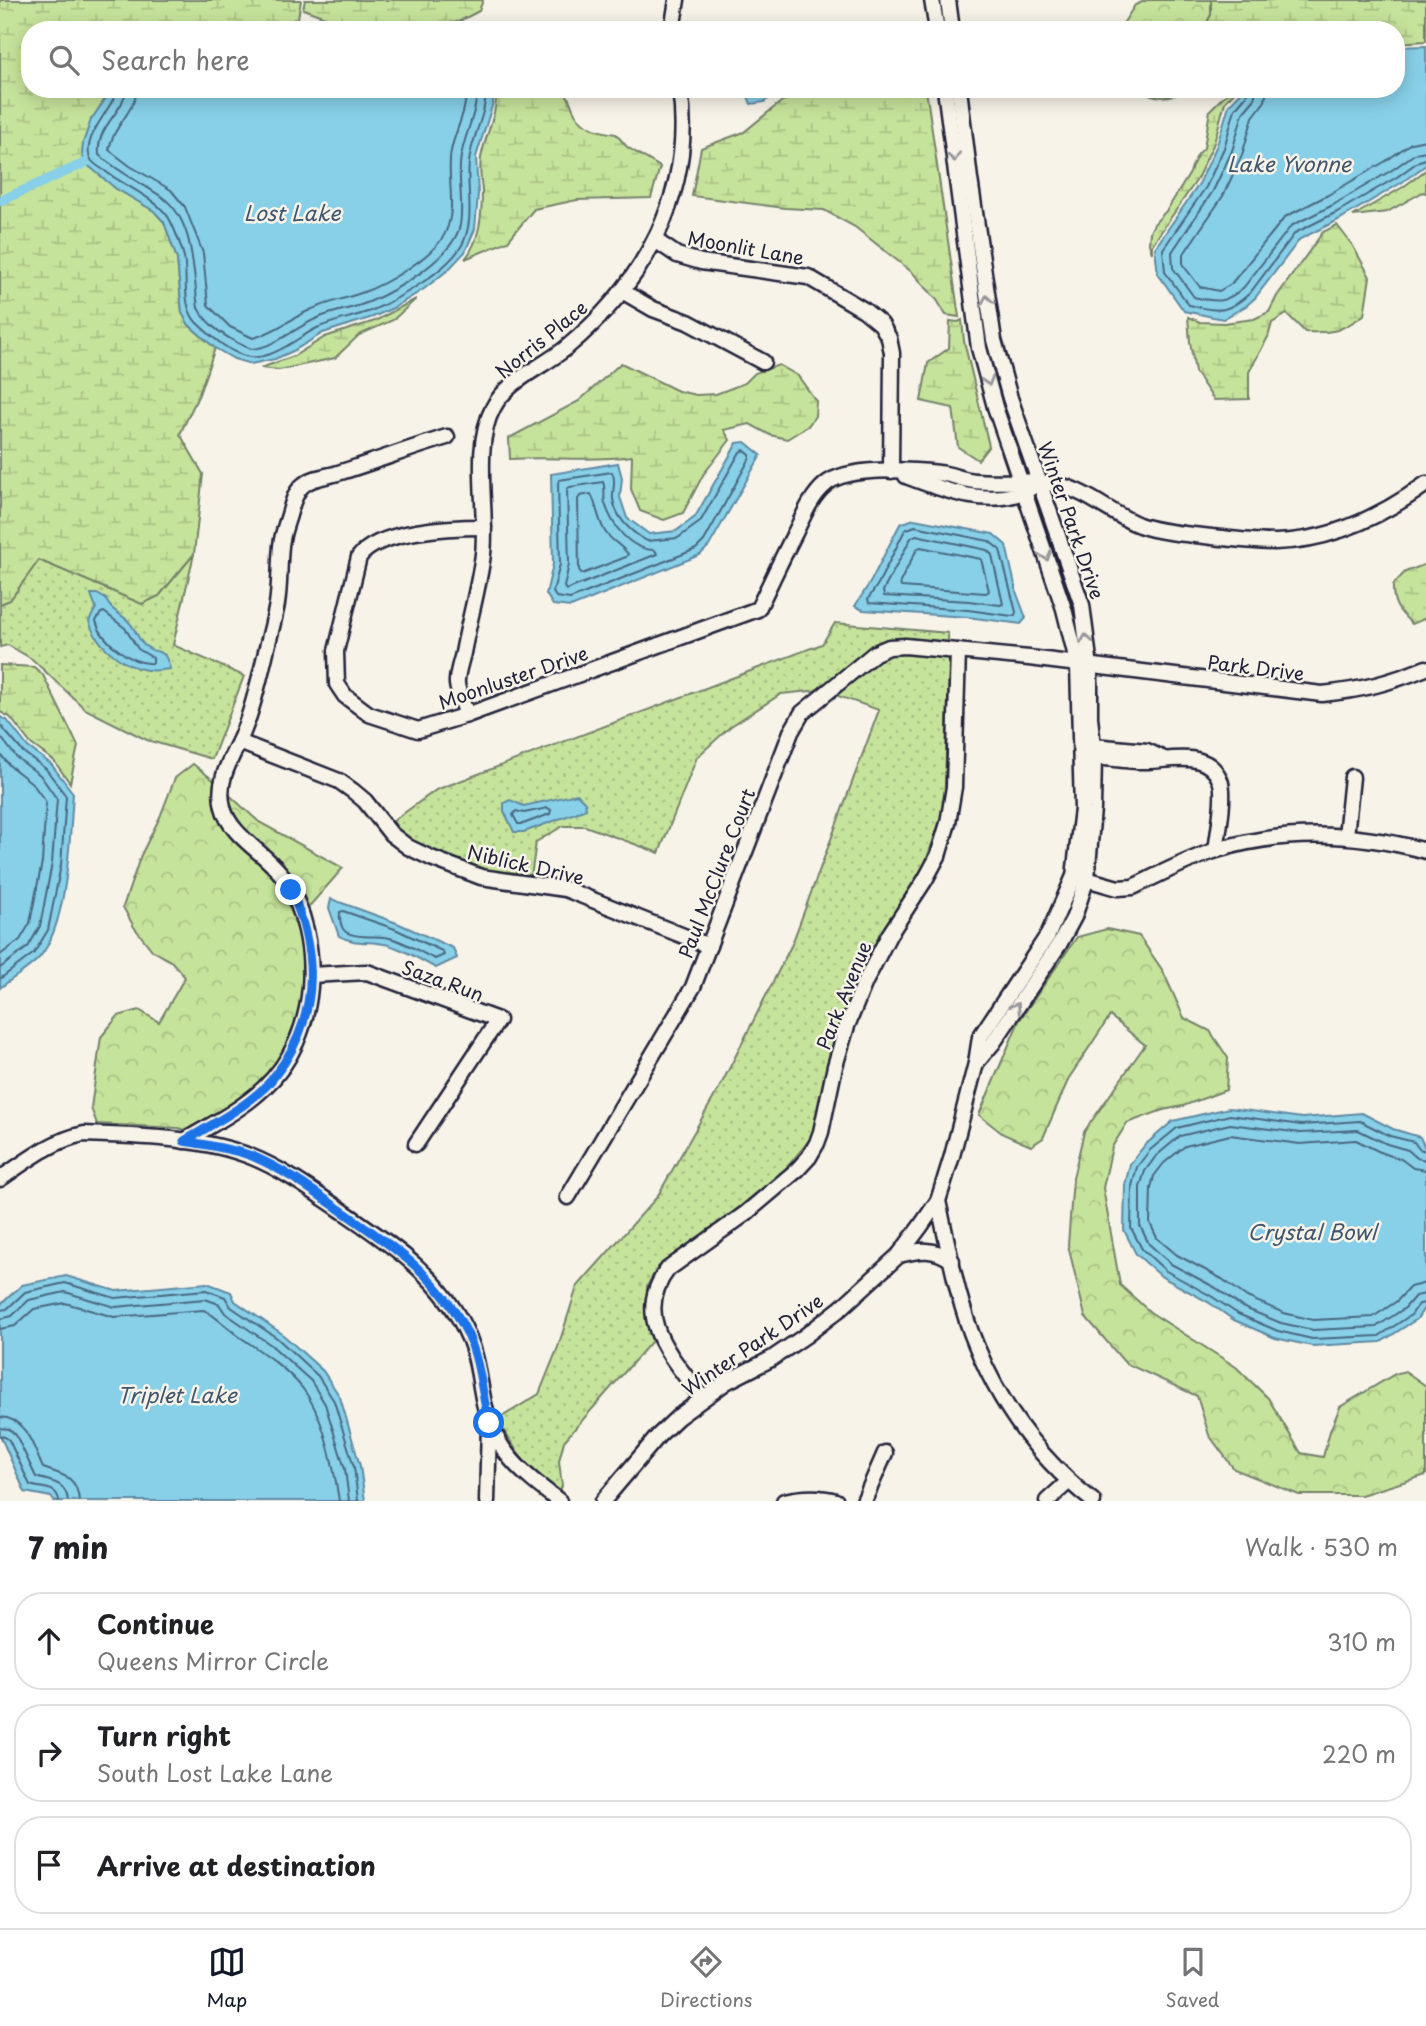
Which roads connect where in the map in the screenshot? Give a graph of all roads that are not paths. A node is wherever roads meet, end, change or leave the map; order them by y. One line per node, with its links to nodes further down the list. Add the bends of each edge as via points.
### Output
1 (677, 0): 4 (street)
2 (932, 0): 5 (street)
3 (948, 0): 6 (street)
4 (674, 21)
5 (936, 21)
6 (951, 21)
7 (681, 98): 11 (street, Norris Place, via 682,152 674,195)
8 (947, 98): 10 (street, Winter Park Drive, one-way to 10)
9 (959, 98): 10 (street, Winter Park Drive)
10 (964, 184): 17 (street, Winter Park Drive, one-way to 10, via 994,340); 19 (street, Winter Park Drive, one-way to 19, via 971,303 979,348)
11 (655, 240): 12 (street, Norris Place); 15 (street, Moonlit Lane, via 677,255 701,262 807,277 881,324 892,353)
12 (622, 291): 13 (street); 21 (street, Norris Place, via 595,323 514,384 493,407 483,447)
13 (763, 362)
14 (447, 437): 26 (street, via 312,479 295,496 281,542 277,604 258,687)
15 (891, 471): 16 (street, Moonluster Drive, via 941,473); 20 (street, Moonluster Drive); 25 (street, Moonluster Drive, via 845,474 824,485 807,508 758,609)
16 (975, 481): 19 (street, Moonluster Drive); 20 (street)
17 (1039, 483): 18 (street, via 1071,488 1117,516 1171,533 1279,542 1348,528 1373,518); 19 (street); 23 (street, Winter Park Drive, one-way to 17, via 1082,605)
18 (1426, 484)
19 (1022, 486): 20 (street, Moonluster Drive, via 1010,497); 23 (street, Winter Park Drive, one-way to 23)
20 (970, 495)
21 (484, 527): 25 (street, Norris Place, via 483,554 457,684); 25 (street, Moonluster Drive, via 444,527 396,536 365,549 359,557 336,651 337,684 369,714 418,730)
22 (958, 652): 23 (street); 33 (street, Paul McClure Court, via 889,647 802,713); 42 (street, Park Avenue, via 954,787 948,823 938,856 865,982 835,1066 817,1143 797,1170 668,1269 658,1282 652,1316 657,1332)
23 (1084, 666): 24 (street, Park Drive, via 1322,694 1357,691); 27 (street, Winter Park Drive); 32 (street, Winter Park Drive)
24 (1426, 668)
25 (467, 715)
26 (239, 742): 33 (street, Niblick Drive, via 339,781 365,801 391,834 431,858 481,877 565,889); 34 (street, via 221,785 225,817 278,870 291,890 309,944)
27 (1093, 751): 30 (street, via 1147,751 1164,759 1188,758 1211,767 1221,781 1222,792); 32 (street, Winter Park Drive, via 1093,809)
28 (1352, 777): 29 (street)
29 (1346, 836): 30 (street, via 1262,840); 31 (street)
30 (1216, 850): 32 (street, via 1133,887 1118,888)
31 (1426, 850)
32 (1080, 877): 39 (street, Winter Park Drive, via 1074,918 976,1063)
33 (709, 946): 38 (street, Paul McClure Court, via 694,987)
34 (311, 975): 35 (street, via 302,1026 279,1070 243,1104); 36 (street, Saza Run, via 367,972 498,1020)
35 (184, 1141): 37 (street, via 84,1134 68,1137); 43 (street, via 252,1156 314,1192 411,1260 453,1307 469,1337)
36 (416, 1144)
37 (0, 1180)
38 (568, 1198)
39 (937, 1201): 40 (street, Winter Park Drive); 41 (street)
40 (898, 1255): 41 (street, via 932,1251); 42 (street, Winter Park Drive, via 804,1336)
41 (952, 1261): 45 (street, via 975,1344 990,1378 1037,1450)
42 (702, 1398): 48 (street, Winter Park Drive, via 659,1435)
43 (489, 1423): 46 (street); 47 (street, via 515,1465)
44 (885, 1453): 51 (street)
45 (1068, 1482): 52 (street); 53 (street)
46 (487, 1501)
47 (559, 1501)
48 (603, 1501)
49 (784, 1501): 50 (street, via 803,1497)
50 (836, 1501)
51 (864, 1501)
52 (1047, 1501)
53 (1093, 1501)

